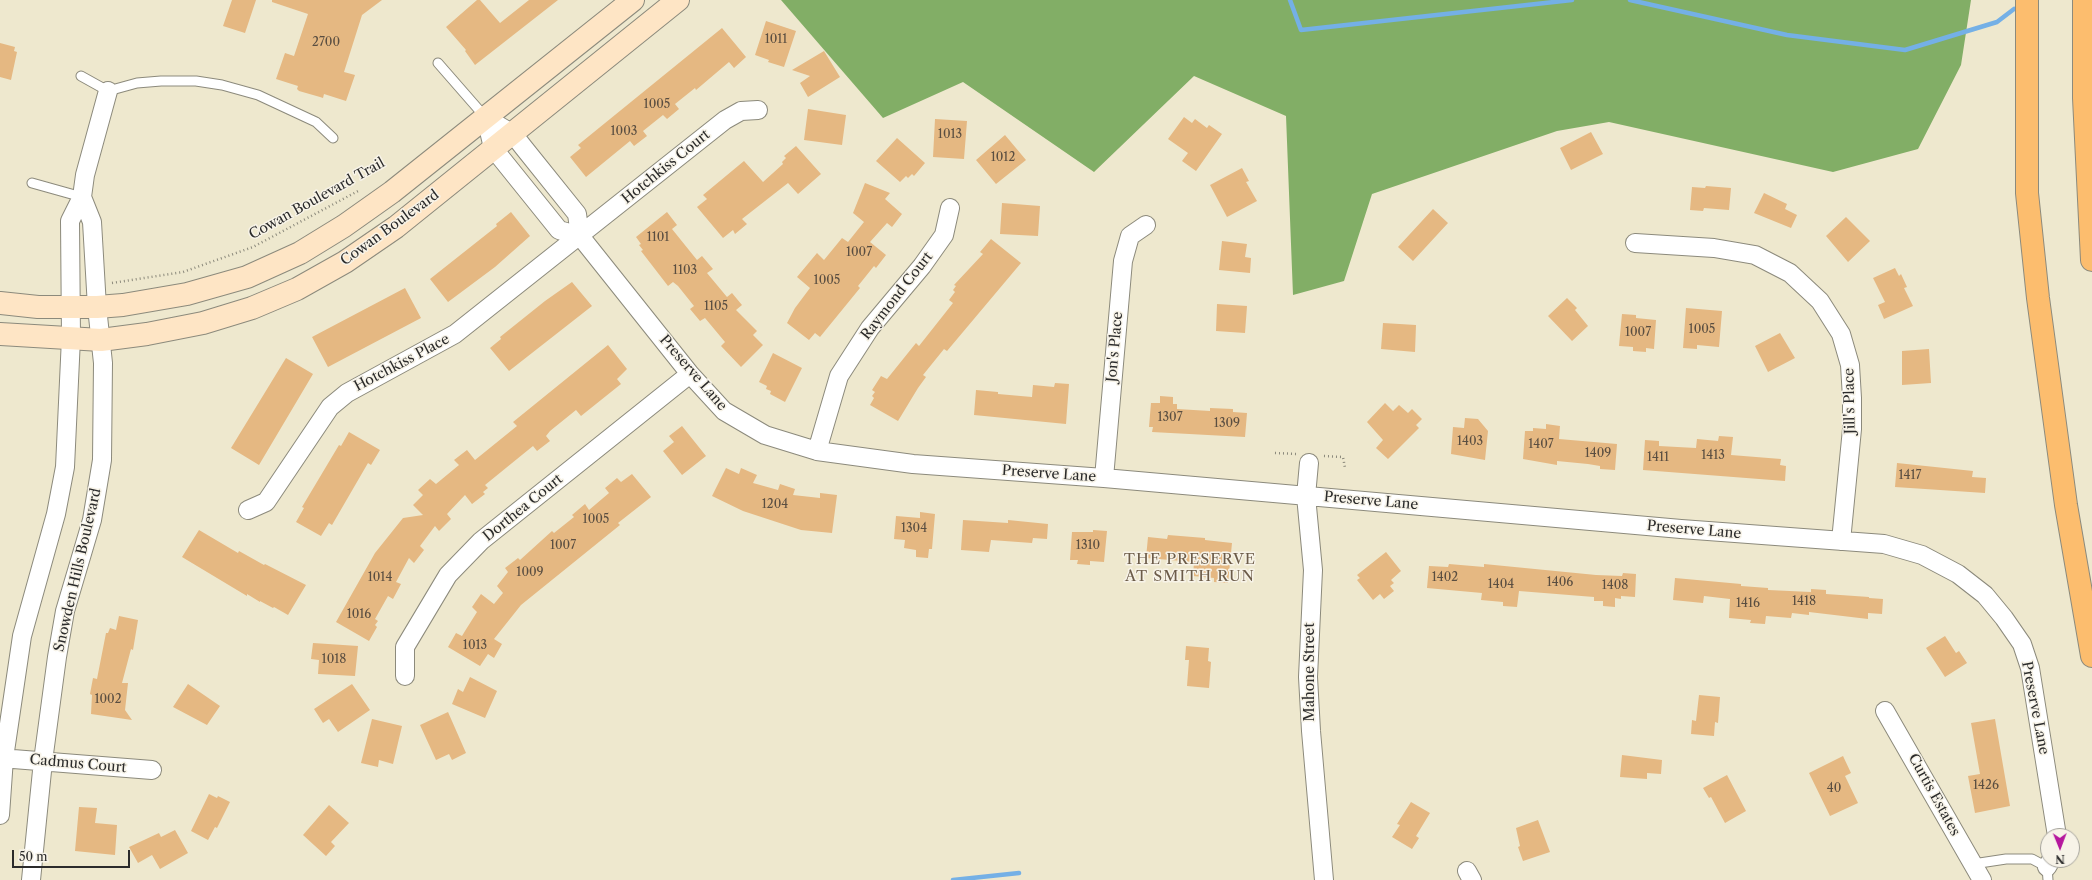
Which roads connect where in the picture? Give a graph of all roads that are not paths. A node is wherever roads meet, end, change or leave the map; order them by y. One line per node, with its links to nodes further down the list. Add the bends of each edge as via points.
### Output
1 (633, 0): 9 (main road, Cowan Boulevard)
2 (678, 0): 10 (main road, Cowan Boulevard)
3 (2027, 0): 33 (highway, via 2027,193 2038,298 2066,505)
4 (2084, 0): 19 (highway, via 2084,98)
5 (438, 63): 9 (lane)
6 (82, 76): 7 (lane)
7 (108, 91): 11 (lane, via 137,83 161,81 222,86 258,95 316,122); 14 (street)
8 (758, 110): 17 (street, Hotchkiss Court, via 741,111 725,120)
9 (486, 118): 10 (street); 12 (street); 22 (main road, Cowan Boulevard, via 386,196 300,253 247,277 187,294)
10 (513, 134): 12 (main road, Cowan Boulevard); 17 (street, via 578,214)
11 (333, 138)
12 (493, 148): 17 (street, via 559,230); 25 (main road, Cowan Boulevard, via 396,227 345,262 297,289 252,308 203,323)
13 (32, 183): 14 (lane)
14 (82, 197): 21 (street, via 70,221); 22 (street, Snowden Hills Boulevard, via 92,222)
15 (950, 208): 27 (street, Raymond Court, via 944,235 922,266 870,328 839,376)
16 (1146, 225): 29 (street, Jon's Place, via 1130,236 1123,261)
17 (580, 236): 26 (street, Preserve Lane); 31 (street, Hotchkiss Place, via 455,334 346,393 330,407 266,502)
18 (1635, 242): 32 (street, Jill's Place, via 1714,248 1755,255 1790,273 1820,301 1841,334 1850,371 1852,429)
19 (2092, 260)
20 (0, 303): 21 (main road, Cowan Boulevard)
21 (72, 307): 22 (main road, Cowan Boulevard); 24 (street)
22 (97, 307): 25 (street, Snowden Hills Boulevard)
23 (0, 334): 24 (main road, Cowan Boulevard)
24 (71, 338): 25 (main road, Cowan Boulevard); 36 (street, via 65,467 56,514 22,636)
25 (101, 340): 37 (street, Snowden Hills Boulevard, via 104,373 102,460 92,520 65,610)
26 (690, 374): 27 (street, Preserve Lane, via 724,411 765,435); 34 (street, Dorthea Court, via 480,541 448,575 405,647)
27 (817, 451): 29 (street, Preserve Lane, via 913,464)
28 (1309, 463): 30 (street, Mahone Street)
29 (1104, 478): 30 (street, Preserve Lane)
30 (1306, 496): 32 (street, Preserve Lane); 44 (street, Mahone Street, via 1313,570 1309,641 1311,731)
31 (248, 510)
32 (1840, 541): 40 (street, Preserve Lane, via 1884,544 1922,555 1958,574 1985,595 2004,618 2022,644 2030,668)
33 (2092, 656)
34 (405, 676)
35 (1885, 711): 41 (street, Curtis Estates)
36 (2, 758): 37 (street, Cadmus Court); 39 (street)
37 (43, 761): 38 (street, Cadmus Court); 43 (street, Snowden Hills Boulevard)
38 (152, 770)
39 (0, 815)
40 (2057, 828)
41 (1973, 864): 42 (lane, via 2006,859 2032,859); 45 (street, Curtis Estates)
42 (2049, 869)
43 (31, 880)
44 (1324, 880)
45 (1982, 880)

